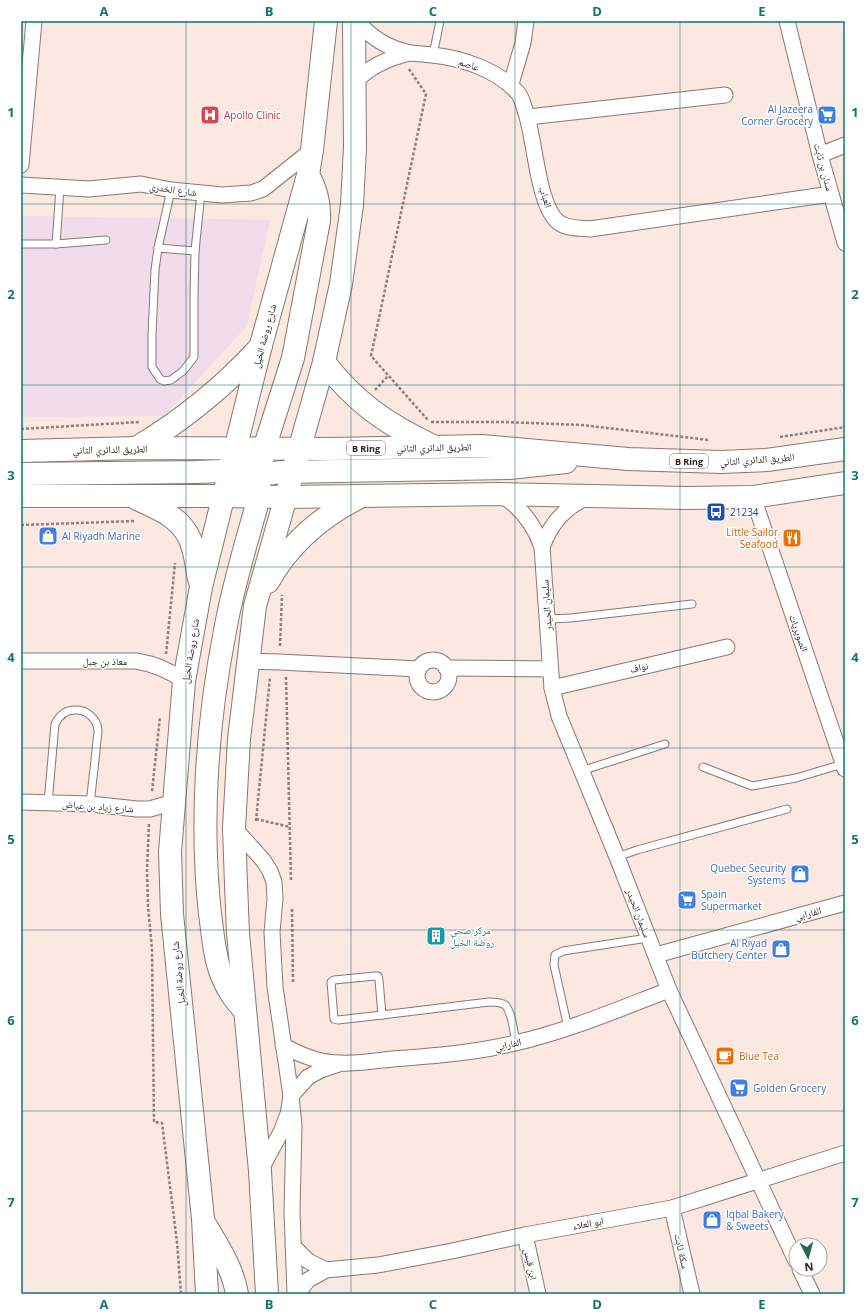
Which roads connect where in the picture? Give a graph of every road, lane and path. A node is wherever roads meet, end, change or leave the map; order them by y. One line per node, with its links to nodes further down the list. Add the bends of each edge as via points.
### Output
1 (34, 21): 16 (street)
2 (326, 21): 14 (main road, شارع روضة الخيل)
3 (356, 21): 7 (street, عاصم, via 384,44); 9 (main road)
4 (440, 21): 8 (lane)
5 (526, 21): 10 (street, via 524,43)
6 (787, 21): 15 (street, سنان بن ثابت)
7 (404, 54): 8 (street, عاصم); 9 (street, عاصم, via 374,66); 33 (path, via 398,68 408,68 426,94 371,356)
8 (433, 55): 10 (street, عاصم, via 479,66)
9 (355, 82): 30 (main road, via 352,205 342,284)
10 (511, 84): 12 (street, عاصم, via 520,96)
11 (725, 96): 12 (street)
12 (528, 117): 22 (street, العباب, via 542,191 550,212 559,222 571,227 590,229)
13 (845, 145): 15 (street)
14 (312, 150): 17 (main road, شارع روضة الخيل); 21 (street, شارع الخدري, via 263,189 251,193 222,195)
15 (820, 155): 22 (street, سنان بن ثابت)
16 (21, 165)
17 (308, 175): 29 (main road, شارع روضة الخيل); 45 (main road, via 319,202 319,221 293,358)
18 (21, 185): 19 (street, شارع الخدري)
19 (60, 188): 20 (street, شارع الخدري, via 102,189 141,184); 26 (lane)
20 (171, 190): 21 (street, شارع الخدري); 27 (lane)
21 (201, 193): 28 (lane)
22 (831, 194): 24 (street, سنان بن ثابت)
23 (106, 240): 26 (lane)
24 (845, 243)
25 (21, 244): 26 (lane)
26 (56, 244)
27 (158, 248): 28 (lane); 28 (lane, via 152,367 164,381 171,380 184,371 194,357)
28 (196, 251)
29 (261, 345): 39 (main road, via 230,378 196,408); 40 (main road, شارع روضة الخيل)
30 (324, 362): 38 (main road, via 350,392 380,417); 41 (main road)
31 (422, 420): 33 (path)
32 (144, 422): 35 (path)
33 (429, 422): 37 (path, via 582,425)
34 (845, 427): 36 (path)
35 (21, 429)
36 (776, 437)
37 (714, 440)
38 (434, 447): 41 (main road, الطريق الدائري الثاني / B Ring); 44 (main road, الطريق الدائري الثاني / B Ring, via 482,446)
39 (136, 448): 40 (main road, الطريق الدائري الثاني); 43 (main road, الطريق الدائري الثاني)
40 (236, 448): 45 (main road); 46 (main road, شارع روضة الخيل)
41 (299, 449): 45 (main road, الطريق الدائري الثاني / B Ring); 47 (main road)
42 (845, 449): 44 (main road, الطريق الدائري الثاني / B Ring, via 767,460 721,462)
43 (21, 451)
44 (594, 456): 47 (main road, via 566,462 509,468)
45 (260, 465): 46 (main road); 47 (main road); 54 (main road); 55 (main road); 56 (main road, via 274,486)
46 (230, 470): 48 (main road); 54 (main road, شارع روضة الخيل)
47 (294, 472): 56 (main road)
48 (21, 474)
49 (845, 483): 58 (main road)
50 (500, 494): 51 (main road); 57 (main road); 59 (street, سليمان الحيدر, via 526,516 536,531)
51 (363, 495): 56 (main road); 63 (main road, via 329,515 299,540 274,571)
52 (21, 496): 53 (main road)
53 (128, 496): 54 (main road); 60 (main road, via 165,512 186,531 192,544)
54 (224, 496): 55 (main road); 60 (main road, شارع روضة الخيل)
55 (259, 496): 56 (main road); 95 (main road, via 239,568 218,667 209,745 205,815 207,888 214,945 221,975 233,999)
56 (286, 497): 63 (main road)
57 (589, 497): 58 (main road); 59 (street, سليمان الحيدر, via 559,516)
58 (753, 497): 75 (street, الصويريات)
59 (542, 547): 64 (street, سليمان الحيدر)
60 (201, 587): 72 (main road, شارع روضة الخيل)
61 (283, 593): 68 (path)
62 (692, 604): 64 (lane)
63 (255, 606): 67 (main road)
64 (547, 619): 71 (street, سليمان الحيدر)
65 (727, 647): 73 (street, نواف)
66 (21, 661): 72 (street, معاذ بن جبل, via 136,661 165,669)
67 (247, 662): 68 (street); 86 (main road)
68 (279, 663): 70 (street); 83 (path, via 270,676); 85 (path, via 286,677)
69 (446, 668): 70 (street, via 440,662 432,660 424,663); 70 (street, via 449,676 447,684 436,692 420,686 417,678); 71 (street)
70 (419, 669)
71 (550, 669): 73 (street, سليمان الحيدر)
72 (184, 681): 79 (main road, شارع روضة الخيل)
73 (552, 688): 77 (street, سليمان الحيدر, via 559,716)
74 (665, 744): 77 (lane)
75 (844, 766): 76 (lane, via 752,786)
76 (703, 767)
77 (581, 771): 87 (street, سليمان الحيدر)
78 (21, 802): 80 (street, شارع زياد بن عياض)
79 (174, 802): 81 (street, شارع زياد بن عياض, via 150,809); 106 (main road, شارع روضة الخيل, via 170,852 172,914)
80 (48, 803): 81 (street, شارع زياد بن عياض); 81 (lane, via 55,724 63,713 77,710 89,714 98,730)
81 (90, 804)
82 (787, 809): 87 (lane)
83 (256, 819): 84 (path); 85 (path)
84 (255, 825)
85 (290, 827): 88 (path)
86 (234, 828): 95 (main road, via 238,933); 99 (street, via 263,860 274,882 273,956)
87 (617, 857): 91 (street, سليمان الحيدر)
88 (291, 881)
89 (845, 903): 92 (street, الفارابي)
90 (292, 905): 93 (path)
91 (648, 938): 92 (street, سليمان الحيدر); 97 (lane, via 555,955 554,965)
92 (656, 955): 94 (street, سليمان الحيدر)
93 (293, 985)
94 (669, 990): 97 (street, الفارابي); 104 (street, سليمان الحيدر)
95 (245, 1011): 103 (main road)
96 (382, 1015): 96 (lane, via 336,1020 331,982 378,976); 98 (lane, via 489,1002 500,1003 505,1005 508,1011)
97 (568, 1028): 98 (street, الفارابي)
98 (516, 1043): 100 (street, الفارابي, via 457,1053)
99 (283, 1045): 100 (street, الفارابي, via 310,1057); 101 (street)
100 (340, 1063): 101 (street, الفارابي, via 308,1077)
101 (292, 1096): 103 (street, الفارابي, via 282,1132); 109 (street)
102 (845, 1153): 104 (street, ابو العلاء)
103 (260, 1171): 114 (main road)
104 (758, 1181): 105 (street, ابو العلاء); 108 (street, سليمان الحيدر)
105 (672, 1208): 107 (street, ابو العلاء); 117 (street, سكة ثابت)
106 (203, 1220): 112 (main road, شارع روضة الخيل); 113 (main road, via 224,1256)
107 (525, 1235): 110 (street, ابو العلاء, via 378,1265); 116 (street, ابن قيس)
108 (788, 1244)
109 (293, 1246): 110 (street, via 308,1261); 115 (street)
110 (326, 1270): 115 (street, ابو العلاء, via 308,1280)
111 (804, 1277): 118 (street)
112 (207, 1294)
113 (237, 1294)
114 (267, 1294)
115 (296, 1294)
116 (538, 1294)
117 (692, 1294)
118 (812, 1294)

